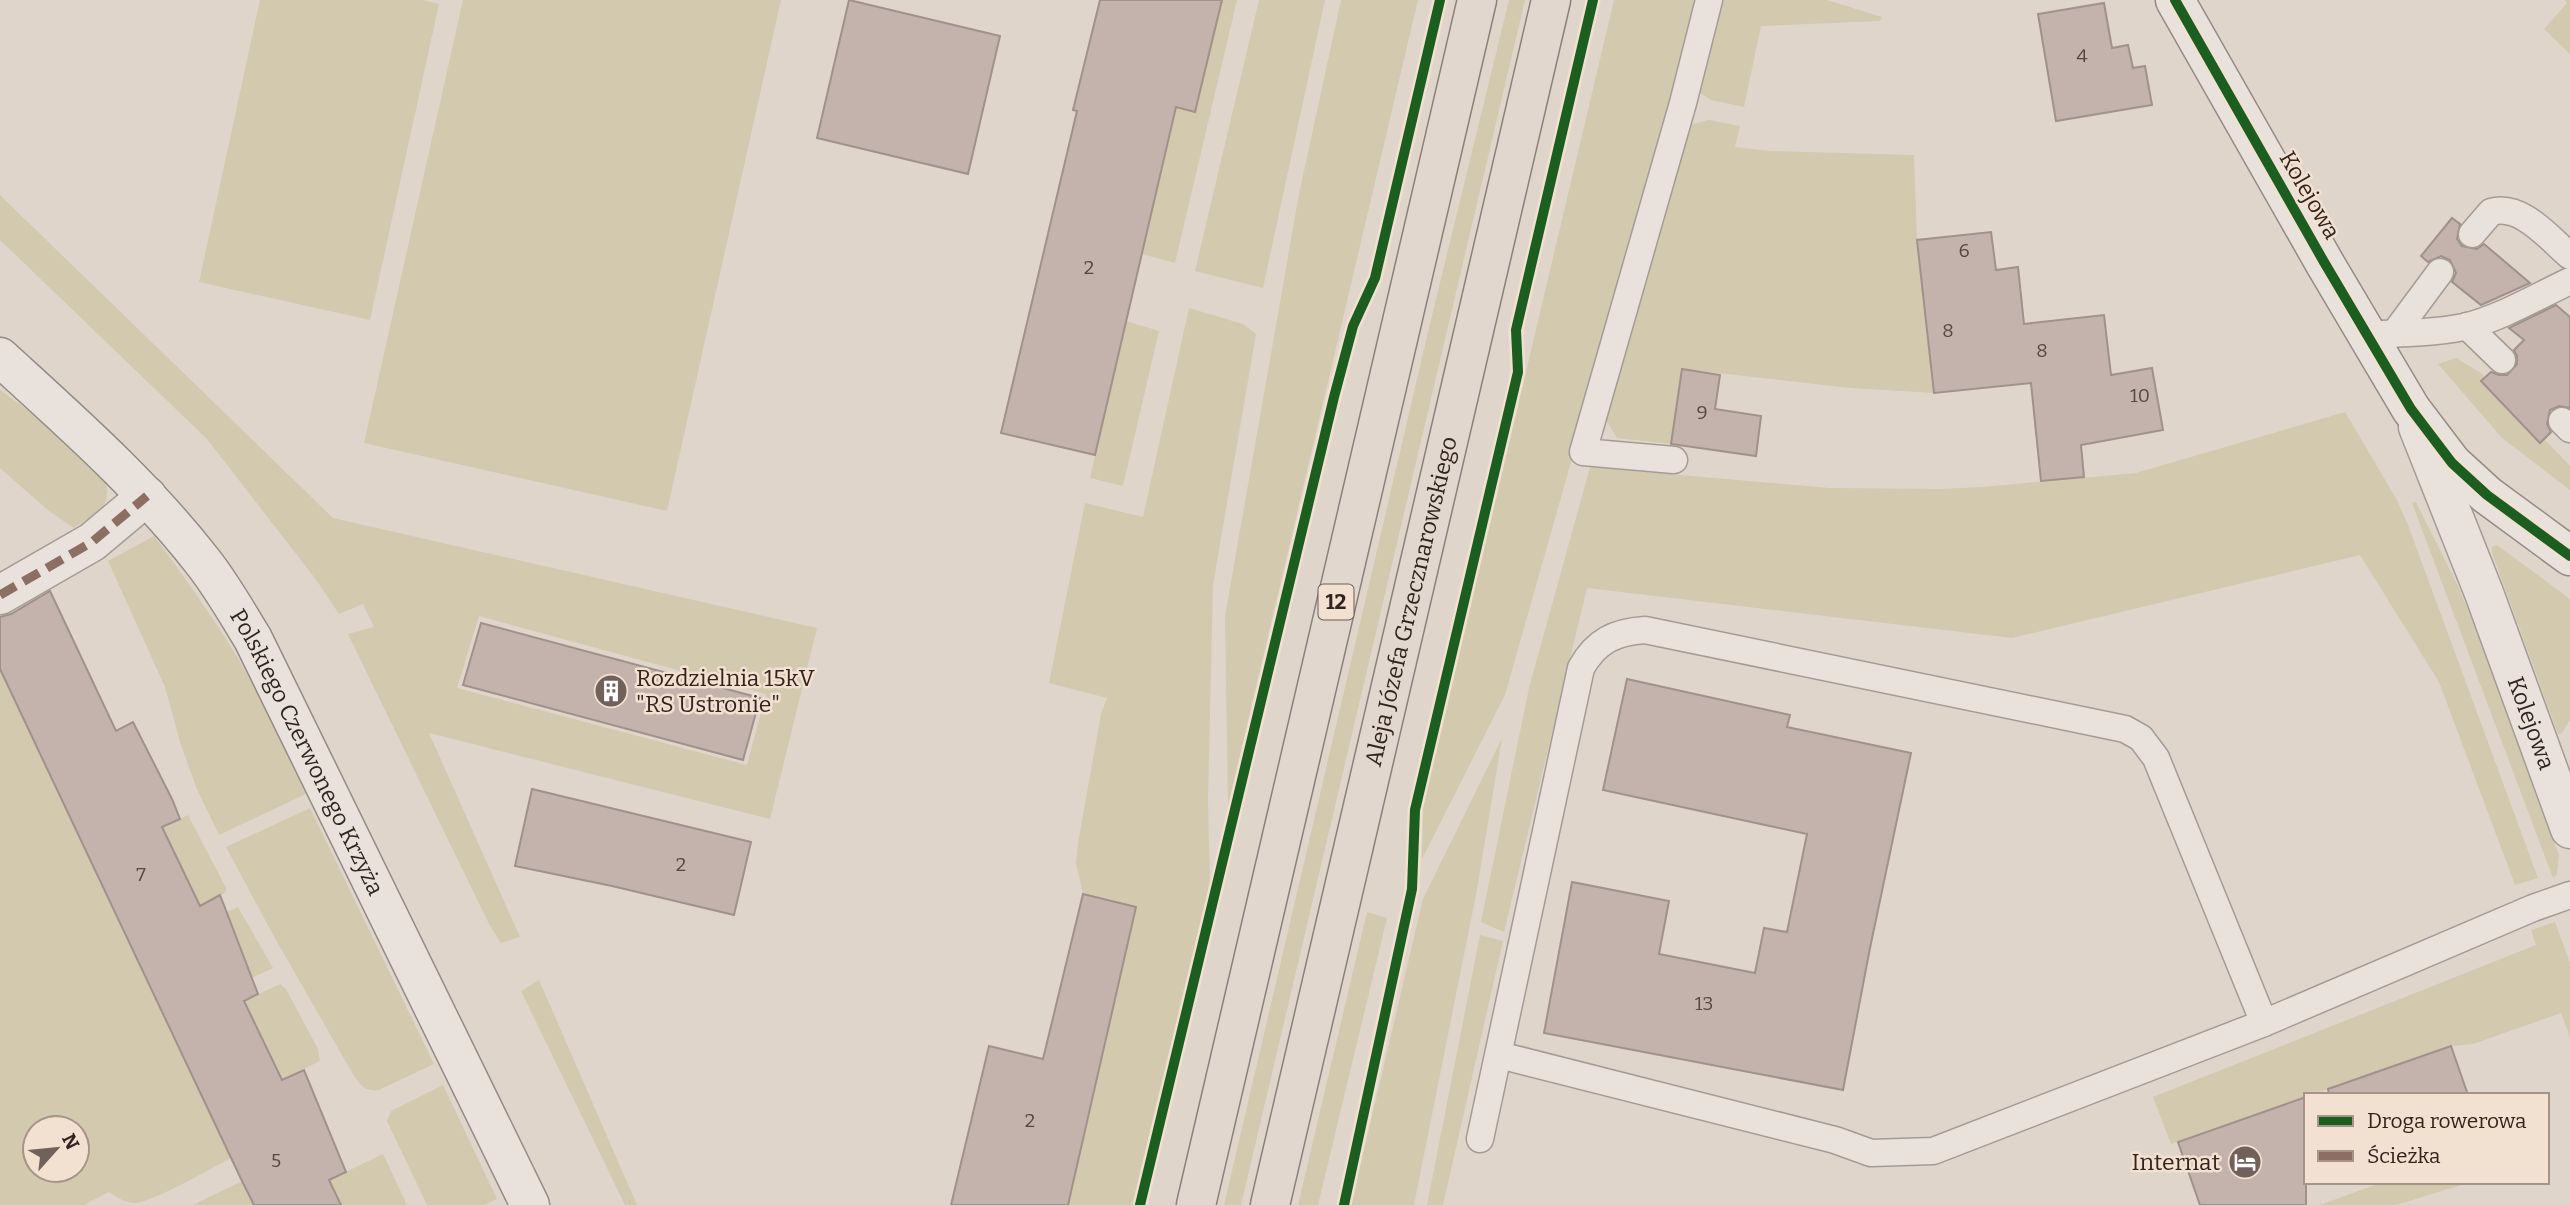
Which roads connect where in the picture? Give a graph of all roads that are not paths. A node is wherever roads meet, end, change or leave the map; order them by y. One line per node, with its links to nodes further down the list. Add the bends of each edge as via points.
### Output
1 (1477, 0): 25 (main road, 12)
2 (1551, 0): 26 (main road, Aleja Józefa Grzecznarowskiego)
3 (1709, 0): 14 (lane, via 1583,452)
4 (2175, 0): 10 (street, Kolejowa)
5 (2472, 234): 6 (lane, via 2491,212 2508,210)
6 (2570, 256)
7 (2440, 272): 10 (lane)
8 (2570, 281): 9 (lane)
9 (2467, 326): 10 (lane); 12 (lane)
10 (2380, 334): 13 (street, Kolejowa)
11 (0, 357): 15 (street, Polskiego Czerwonego Krzyża)
12 (2502, 360)
13 (2410, 409): 16 (street, via 2452,463); 19 (street, Kolejowa)
14 (1674, 460)
15 (147, 496): 17 (street, via 92,542); 24 (street, Polskiego Czerwonego Krzyża, via 204,564 254,639)
16 (2570, 556)
17 (0, 595)
18 (2570, 753): 19 (street, Kolejowa, via 2560,782)
19 (2567, 820)
20 (2570, 895): 21 (lane)
21 (2264, 1023): 22 (lane, via 1933,1151 1898,1153 1871,1153); 22 (lane, via 2156,758 2141,738 2125,729 1645,630 1623,632 1604,642 1590,652 1581,668)
22 (1499, 1055): 23 (lane)
23 (1480, 1139)
24 (530, 1205)
25 (1196, 1205)
26 (1270, 1205)

